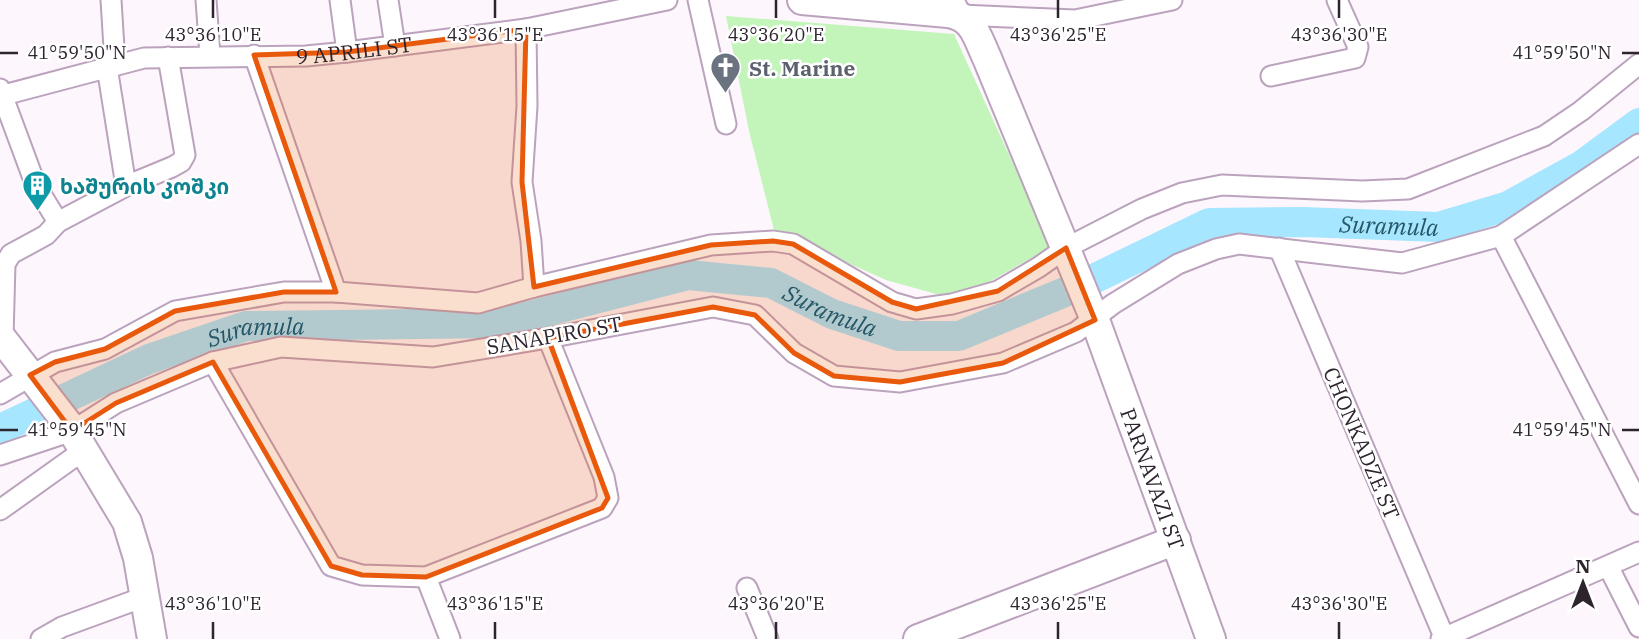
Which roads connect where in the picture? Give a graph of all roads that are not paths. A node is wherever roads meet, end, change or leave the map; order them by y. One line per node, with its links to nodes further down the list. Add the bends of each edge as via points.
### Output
1 (111, 0): 19 (street)
2 (206, 0): 15 (street)
3 (341, 0): 14 (street)
4 (388, 0): 13 (street)
5 (667, 0): 12 (street, 9 APRILI ST)
6 (698, 0): 22 (street)
7 (802, 0): 10 (street)
8 (1172, 0): 11 (street)
9 (1337, 0): 20 (street, via 1358,47 1355,58)
10 (958, 8): 11 (street, via 1075,20); 28 (street, via 987,58)
11 (1100, 8)
12 (526, 29): 13 (street, 9 APRILI ST); 29 (street, via 522,182)
13 (395, 46): 14 (street, 9 APRILI ST)
14 (347, 52): 16 (street, 9 APRILI ST)
15 (210, 55): 16 (street, 9 APRILI ST); 17 (street, 9 APRILI ST)
16 (254, 55): 30 (street)
17 (168, 57): 19 (street, 9 APRILI ST); 24 (street, via 185,155 172,167)
18 (1639, 64): 28 (street, via 1544,136 1408,189 1222,185 1182,193 1142,209)
19 (111, 66): 21 (street, 9 APRILI ST); 24 (street)
20 (1270, 76)
21 (1, 94): 25 (street, via 36,186)
22 (726, 124)
23 (1639, 144): 26 (street, SANAPIRO ST)
24 (126, 186): 25 (street)
25 (58, 222): 32 (street, via 7,258)
26 (1501, 236): 27 (street, SANAPIRO ST, via 1402,263); 39 (street)
27 (1279, 248): 31 (street, SANAPIRO ST, via 1238,244 1198,255); 54 (street, CHONKADZE ST)
28 (1069, 256): 29 (street, via 998,291 916,309 892,302 793,244 773,240 711,245); 31 (street, PARNAVAZI ST)
29 (534, 287): 30 (street, via 478,303)
30 (336, 292): 35 (street, via 284,292 175,311 105,349 55,362)
31 (1094, 318): 33 (street, SANAPIRO ST, via 1076,332 1003,363 900,382 834,376 794,353 755,315 713,307); 41 (street, PARNAVAZI ST)
32 (1, 337): 35 (street)
33 (548, 338): 34 (street, SANAPIRO ST, via 433,356 281,347); 44 (street, via 604,477 608,498 602,508)
34 (213, 362): 37 (street, SANAPIRO ST, via 116,403); 44 (street, via 331,566 362,575)
35 (33, 379): 36 (street); 37 (street)
36 (0, 394)
37 (74, 435): 38 (street, SANAPIRO ST); 40 (street); 46 (street, via 127,522)
38 (0, 455)
39 (1639, 504)
40 (0, 510)
41 (1176, 540): 52 (street); 53 (street, PARNAVAZI ST)
42 (1639, 552): 43 (street)
43 (1608, 566): 47 (street); 54 (street)
44 (426, 577): 50 (street)
45 (747, 588): 51 (street)
46 (144, 597): 48 (street); 49 (street)
47 (1639, 627)
48 (41, 639)
49 (152, 639)
50 (450, 639)
51 (768, 639)
52 (918, 639)
53 (1211, 639)
54 (1443, 639)

